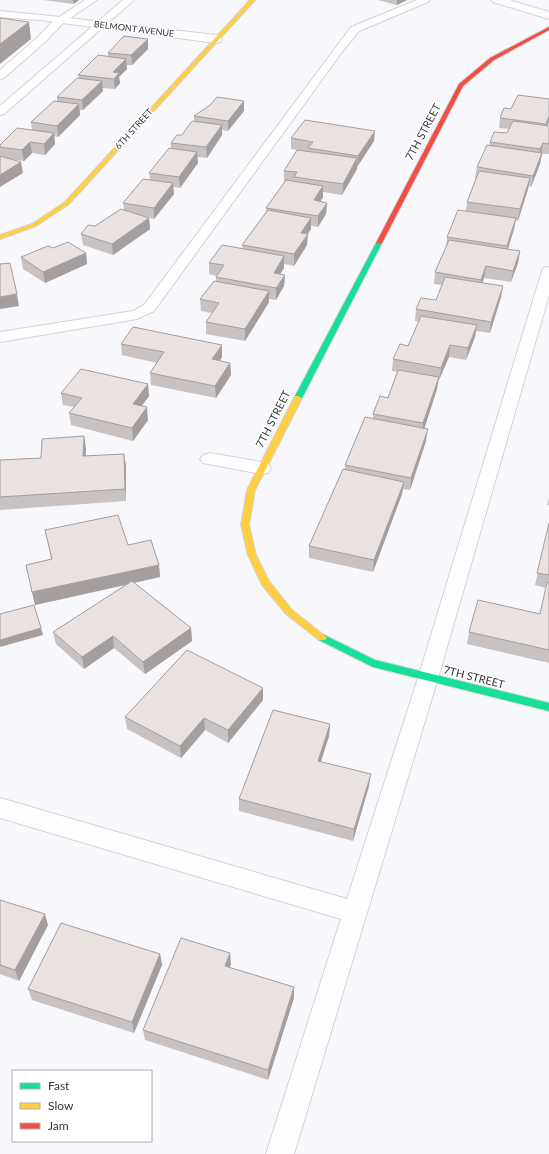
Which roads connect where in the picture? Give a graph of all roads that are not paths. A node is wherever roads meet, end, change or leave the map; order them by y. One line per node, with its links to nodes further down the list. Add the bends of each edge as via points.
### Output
1 (92, 0): 9 (lane)
2 (129, 0): 10 (lane)
3 (253, 0): 12 (street, 6TH STREET)
4 (425, 0): 17 (lane, via 355,29 149,308 137,315)
5 (497, 0): 8 (street)
6 (10, 4): 7 (lane)
7 (0, 13): 9 (lane)
8 (549, 16)
9 (56, 20): 10 (street, BELMONT AVENUE); 13 (lane, via 42,39)
10 (100, 25): 12 (street, BELMONT AVENUE); 14 (lane)
11 (549, 28): 19 (street, 7TH STREET, via 498,54 476,70 462,85)
12 (216, 40): 15 (street, 6TH STREET, via 67,203 34,226)
13 (0, 76)
14 (0, 112)
15 (0, 238)
16 (549, 271): 20 (lane)
17 (0, 337)
18 (210, 459): 19 (street)
19 (261, 468): 20 (street, 7TH STREET, via 251,490 245,525 252,555 265,583 290,612 322,638 373,663)
20 (428, 678): 21 (street, 7TH STREET); 23 (lane)
21 (549, 707)
22 (0, 808): 23 (lane)
23 (355, 912): 24 (lane)
24 (280, 1154)

